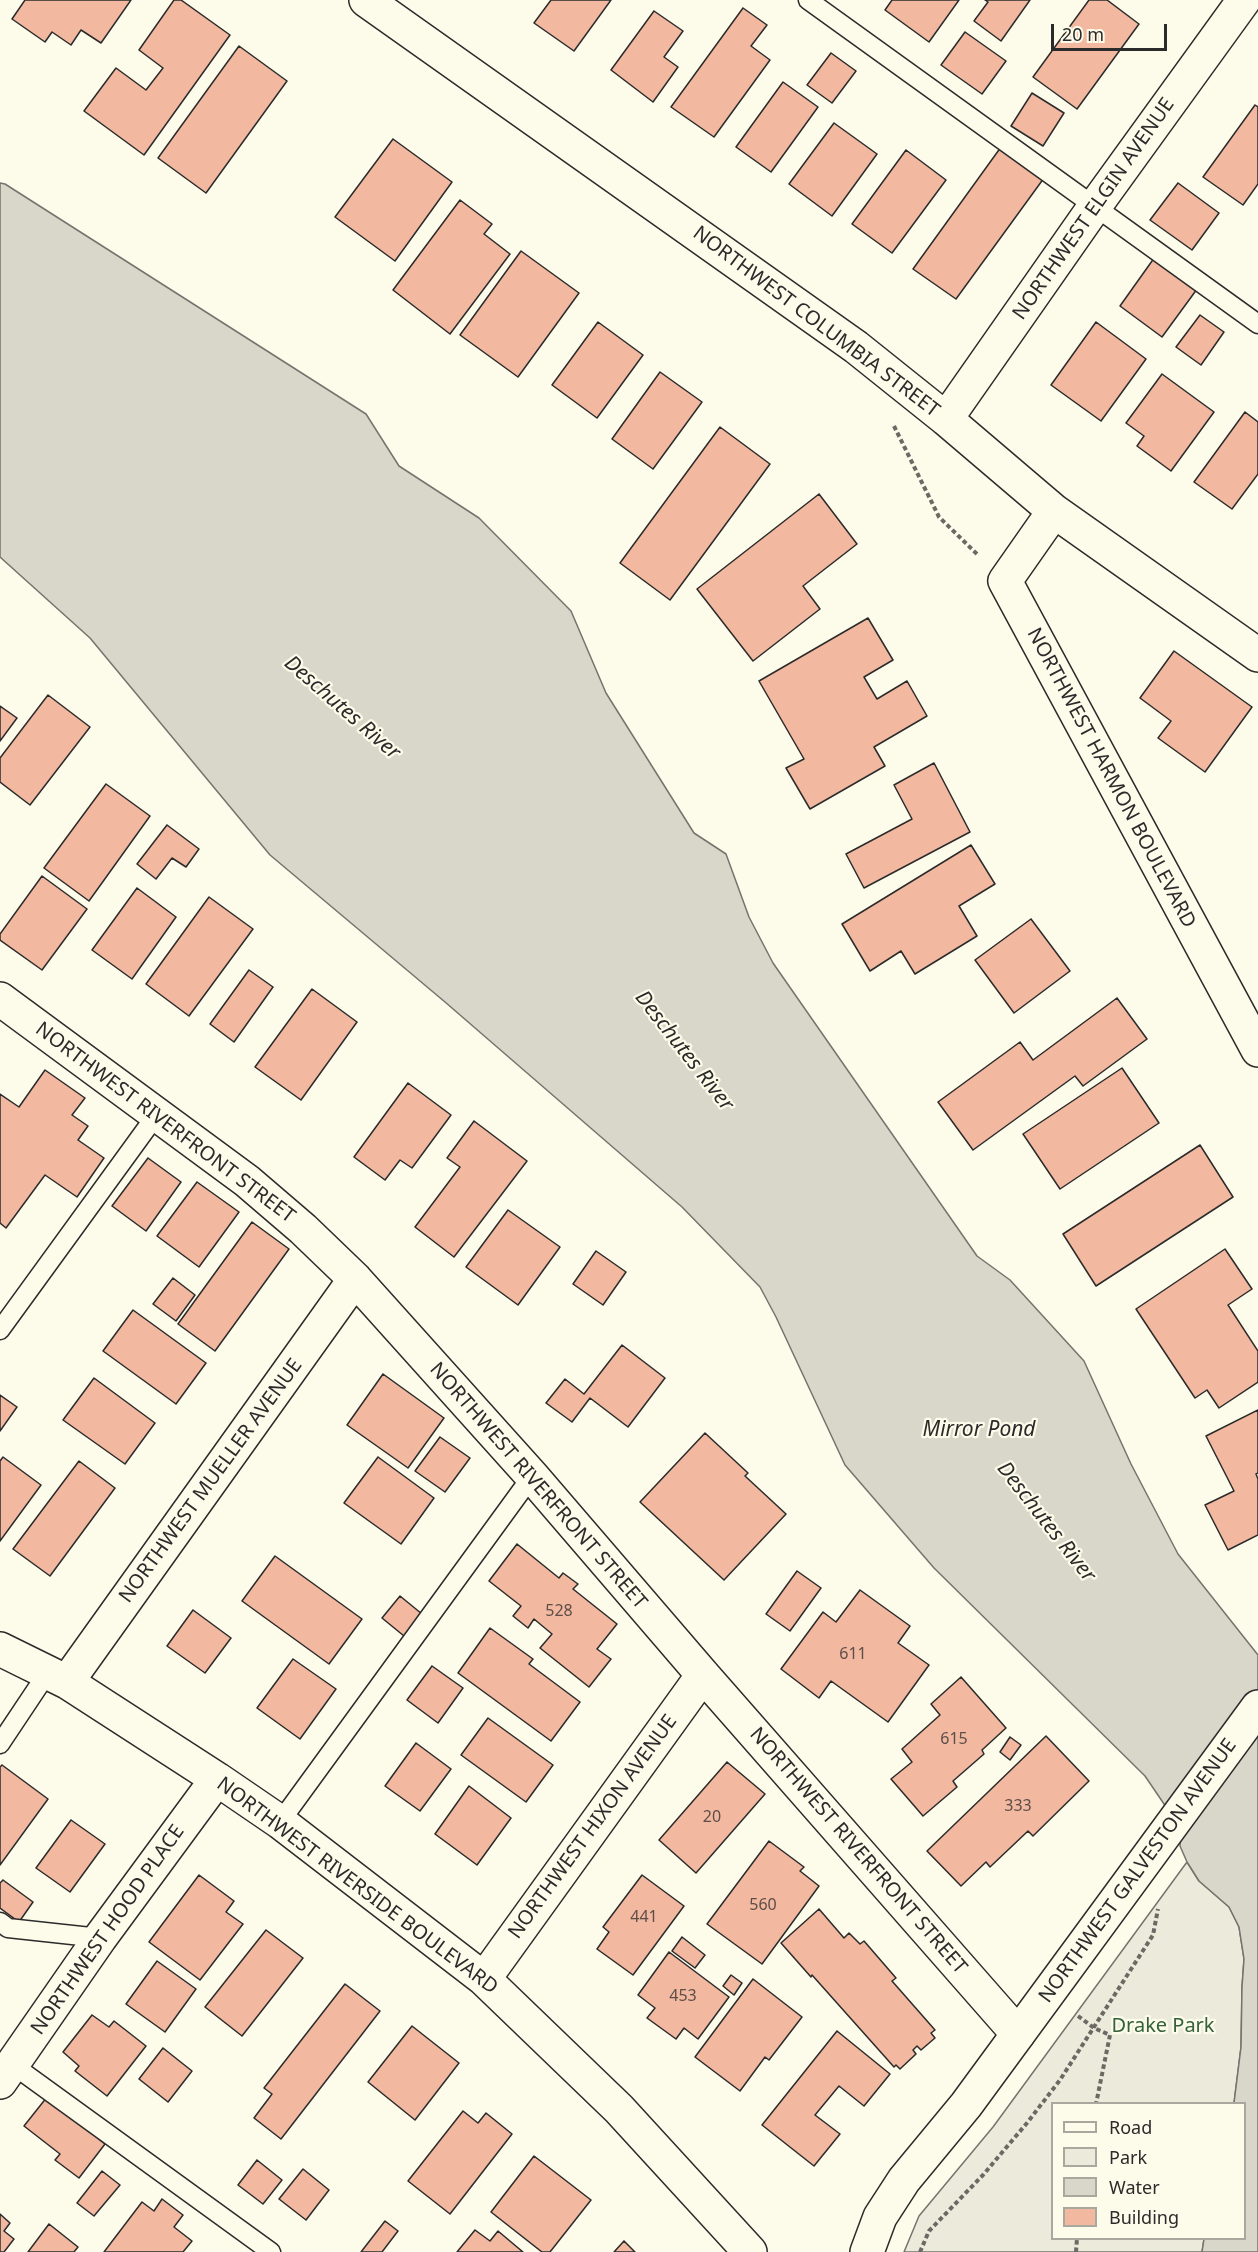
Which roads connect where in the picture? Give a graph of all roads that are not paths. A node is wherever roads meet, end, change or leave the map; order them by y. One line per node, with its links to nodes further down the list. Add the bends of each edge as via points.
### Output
1 (366, 0): 8 (street, NORTHWEST COLUMBIA STREET, via 856,347)
2 (808, 0): 6 (lane)
3 (1244, 0): 6 (street, NORTHWEST ELGIN AVENUE)
4 (1251, 0): 5 (street)
5 (1258, 5)
6 (1095, 206): 7 (lane); 8 (street, NORTHWEST ELGIN AVENUE)
7 (1258, 324)
8 (946, 419): 9 (street, NORTHWEST COLUMBIA STREET)
9 (1054, 511): 10 (street, NORTHWEST COLUMBIA STREET); 12 (street, NORTHWEST HARMON BOULEVARD, via 1005,581)
10 (1258, 655)
11 (0, 999): 13 (street, NORTHWEST RIVERFRONT STREET)
12 (1258, 1050)
13 (157, 1114): 14 (street, NORTHWEST RIVERFRONT STREET, via 247,1181); 15 (lane)
14 (355, 1280): 16 (street, NORTHWEST RIVERFRONT STREET); 19 (street, NORTHWEST MUELLER AVENUE)
15 (0, 1330)
16 (532, 1476): 18 (street, NORTHWEST RIVERFRONT STREET); 23 (lane)
17 (0, 1648): 19 (street, NORTHWEST RIVERSIDE BOULEVARD)
18 (703, 1675): 26 (street, NORTHWEST HIXON AVENUE); 27 (street, NORTHWEST RIVERFRONT STREET)
19 (58, 1677): 21 (lane); 22 (street, NORTHWEST RIVERSIDE BOULEVARD)
20 (1258, 1707): 27 (street, NORTHWEST GALVESTON AVENUE)
21 (0, 1744)
22 (217, 1779): 23 (street, NORTHWEST RIVERSIDE BOULEVARD); 25 (street, NORTHWEST HOOD PLACE)
23 (280, 1822): 26 (street, NORTHWEST RIVERSIDE BOULEVARD)
24 (0, 1922): 25 (lane, via 8,1928)
25 (100, 1938): 28 (street, NORTHWEST HOOD PLACE)
26 (484, 1979): 30 (street, NORTHWEST RIVERSIDE BOULEVARD, via 619,2109)
27 (1018, 2034): 31 (street, NORTHWEST GALVESTON AVENUE, via 904,2180 880,2217)
28 (6, 2073): 29 (lane)
29 (271, 2252)
30 (750, 2252)
31 (867, 2252)

